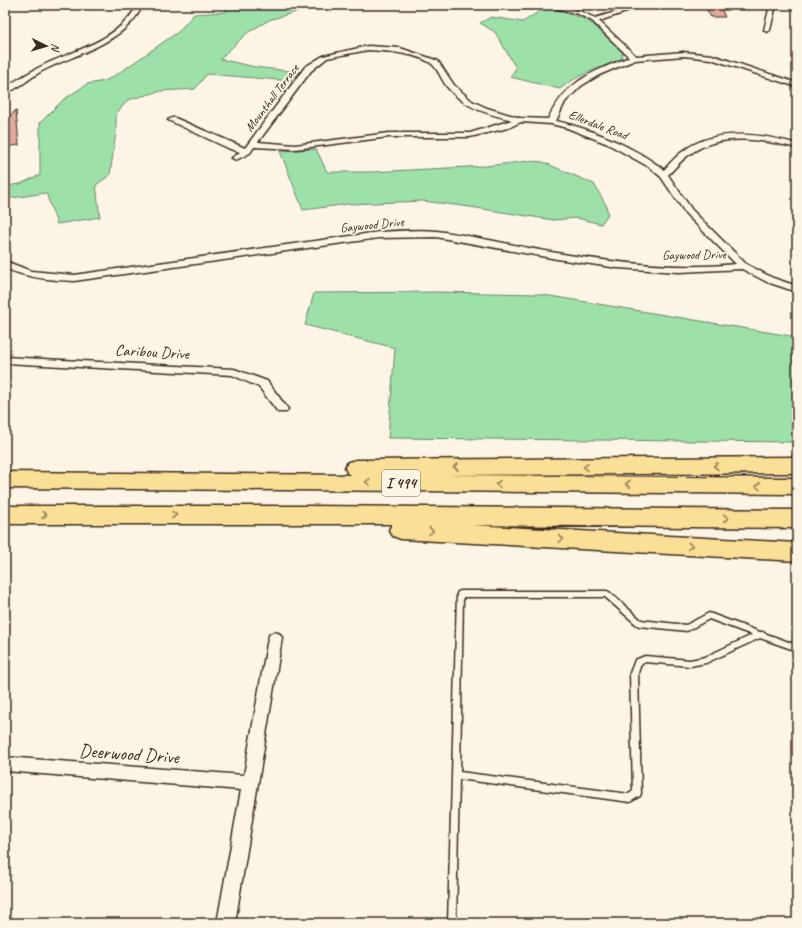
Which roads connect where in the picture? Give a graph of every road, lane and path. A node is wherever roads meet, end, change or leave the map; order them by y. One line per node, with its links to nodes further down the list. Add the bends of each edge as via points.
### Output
1 (140, 5): 9 (street, via 133,19 113,35 33,74)
2 (549, 5): 5 (street, via 574,11)
3 (630, 5): 5 (street, via 624,11)
4 (772, 5): 6 (street)
5 (594, 20): 7 (street)
6 (767, 30)
7 (634, 58): 8 (street, via 684,54 712,57); 12 (street, via 574,88 557,107)
8 (797, 85)
9 (5, 91)
10 (172, 120): 14 (street, Ellerdale Road, via 232,147)
11 (520, 120): 12 (street, Ellerdale Road); 14 (street, Ellerdale Road, via 470,135 380,136 295,147); 14 (street, Mounthall Terrace, via 484,110 470,103 452,87 435,63 425,58 400,50 368,48 338,53 315,63)
12 (551, 122): 16 (street, Ellerdale Road, via 611,142 652,165)
13 (797, 146): 16 (street, via 754,138 714,141 685,154)
14 (250, 147): 15 (street, Mounthall Terrace)
15 (236, 158)
16 (664, 175): 18 (street, Gaywood Drive, via 689,212)
17 (8, 266): 18 (street, Gaywood Drive, via 51,277 74,278 379,235 417,233 442,235 609,265 708,269); 19 (street)
18 (743, 266): 20 (street, Gaywood Drive, via 770,280)
19 (5, 278)
20 (797, 289)
21 (5, 360): 22 (street, Caribou Drive, via 234,372 263,384)
22 (282, 409)
23 (797, 465): 25 (highway, one-way to 25, via 382,467 267,472)
24 (5, 480): 25 (highway, I 494)
25 (193, 481): 26 (highway, I 494, one-way to 25)
26 (797, 486)
27 (5, 514): 28 (highway, I 494, one-way to 28)
28 (309, 515): 29 (highway, I 494, one-way to 29); 30 (highway, one-way to 30, via 374,528)
29 (797, 519)
30 (797, 552)
31 (760, 634): 33 (lane); 35 (lane, via 706,660 690,662 644,659 638,662 634,673 637,793 630,798); 35 (lane, via 710,616 687,628 639,623 607,594 460,594)
32 (275, 638): 36 (street)
33 (797, 648)
34 (5, 764): 36 (street, Deerwood Drive)
35 (456, 775): 38 (lane)
36 (250, 783): 37 (street)
37 (226, 923)
38 (452, 923)

